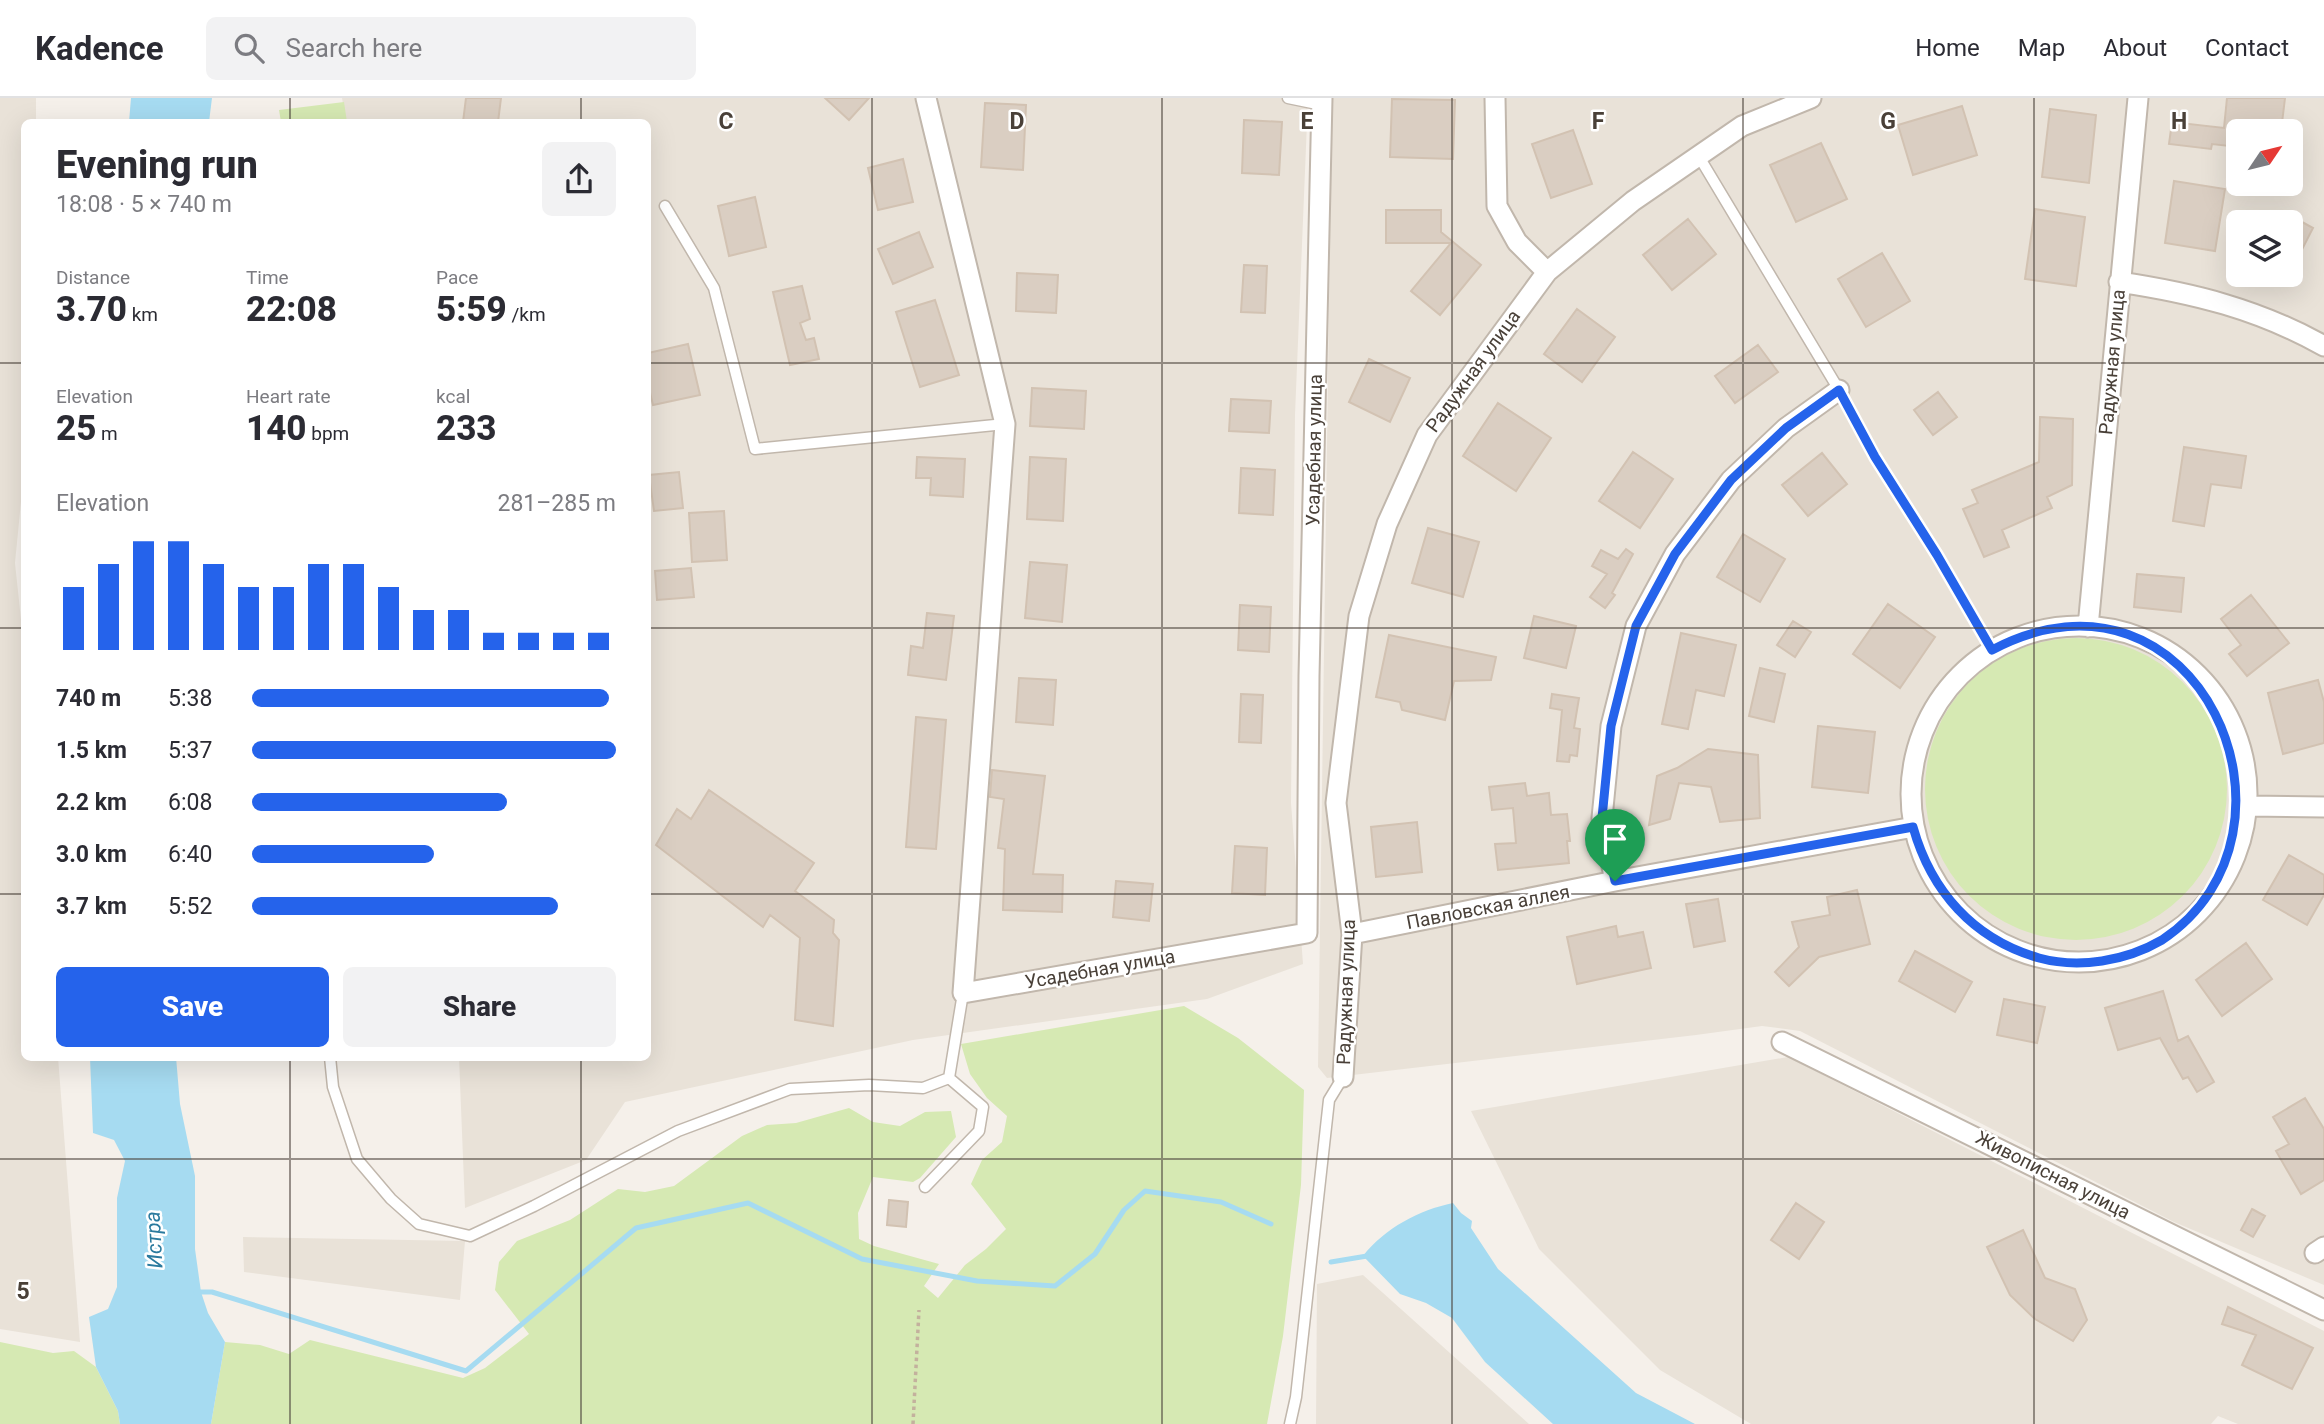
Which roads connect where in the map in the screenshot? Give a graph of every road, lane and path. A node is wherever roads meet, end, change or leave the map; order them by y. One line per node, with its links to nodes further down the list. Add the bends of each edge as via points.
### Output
1 (926, 98): 13 (street)
2 (1288, 98): 6 (lane)
3 (1494, 98): 9 (street, via 1497,206 1517,242)
4 (1811, 98): 7 (street, Радужная улица, via 1742,125)
5 (2138, 98): 10 (street, Радужная улица)
6 (1322, 102): 23 (street, Усадебная улица, via 1307,933)
7 (1698, 155): 9 (street, Радужная улица); 12 (lane)
8 (665, 206): 13 (lane, via 714,288 755,449)
9 (1547, 272): 22 (street, Радужная улица, via 1427,435 1387,524 1359,616 1336,803)
10 (2119, 282): 11 (street, via 2181,291 2241,308); 16 (street, Радужная улица)
11 (2324, 346)
12 (1839, 390): 14 (lane); 21 (street, via 1786,428 1731,480 1675,554 1636,626 1611,726 1602,818)
13 (1005, 424): 23 (street)
14 (1875, 457): 15 (path)
15 (1937, 555): 17 (lane)
16 (2088, 626): 17 (street, via 2048,629); 18 (street, via 2152,643 2205,683 2238,740)
17 (1992, 650): 20 (street, via 1960,675 1925,726 1913,765)
18 (2246, 806): 19 (street); 20 (street, via 2230,869 2205,906 2153,946 2090,962 2024,954 1967,920 1938,887)
19 (2324, 807)
20 (1913, 827): 21 (street, Павловская аллея)
21 (1615, 881): 22 (street, Павловская аллея)
22 (1352, 934): 26 (street, Радужная улица)
23 (963, 993): 27 (lane)
24 (1782, 1042): 30 (street, Живописная улица)
25 (330, 1061): 27 (lane, via 333,1087 357,1159 390,1199 419,1224 470,1236 678,1131 790,1088 923,1088)
26 (1343, 1077): 32 (lane, via 1329,1100)
27 (949, 1078): 28 (lane, via 983,1107 979,1131)
28 (925, 1187)
29 (919, 1310): 31 (path)
30 (2324, 1310)
31 (913, 1424)
32 (1290, 1424)

